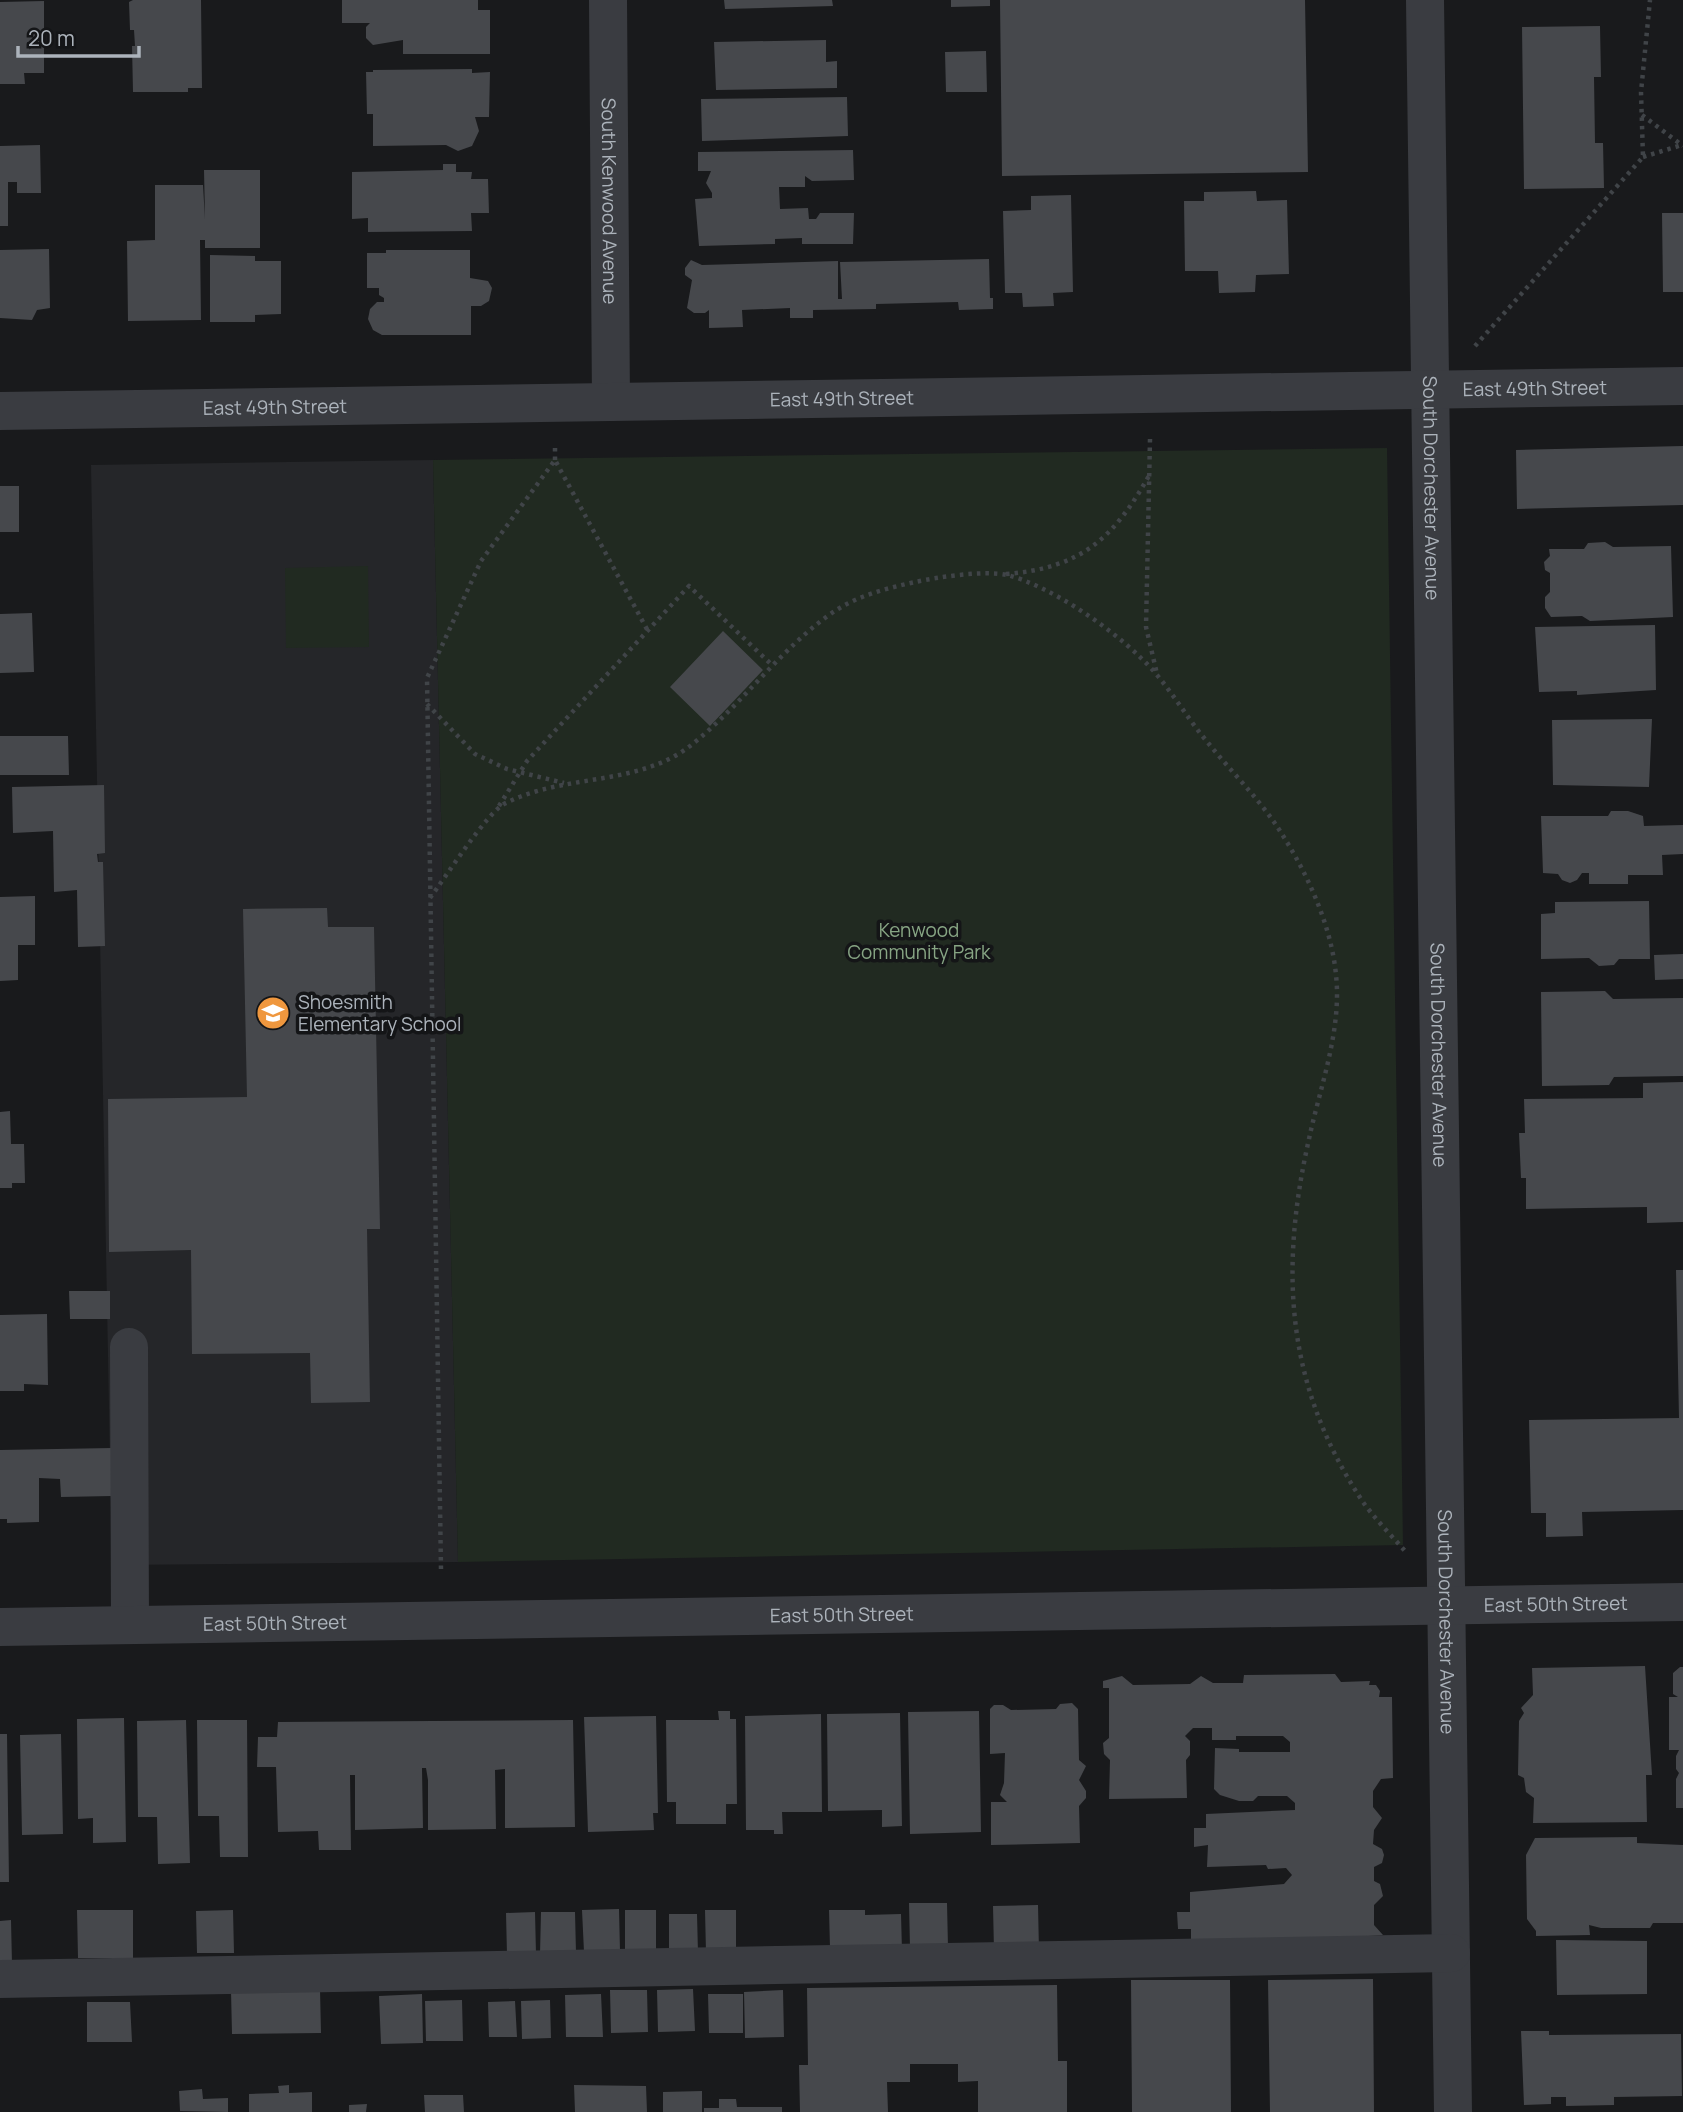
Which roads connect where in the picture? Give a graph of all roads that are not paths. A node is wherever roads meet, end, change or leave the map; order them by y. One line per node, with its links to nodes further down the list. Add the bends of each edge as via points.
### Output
1 (608, 0): 5 (street, South Kenwood Avenue)
2 (1425, 0): 4 (street, South Dorchester Avenue)
3 (1683, 386): 4 (street, East 49th Street)
4 (1431, 390): 5 (street, East 49th Street); 9 (street, South Dorchester Avenue)
5 (611, 402): 6 (street, East 49th Street)
6 (0, 411)
7 (129, 1347): 10 (street)
8 (1683, 1602): 9 (street, East 50th Street)
9 (1447, 1605): 10 (street, East 50th Street); 12 (street, South Dorchester Avenue)
10 (130, 1625): 11 (street, East 50th Street)
11 (0, 1628)
12 (1451, 1953): 13 (street); 14 (street, South Dorchester Avenue)
13 (0, 1979)
14 (1452, 2112)

